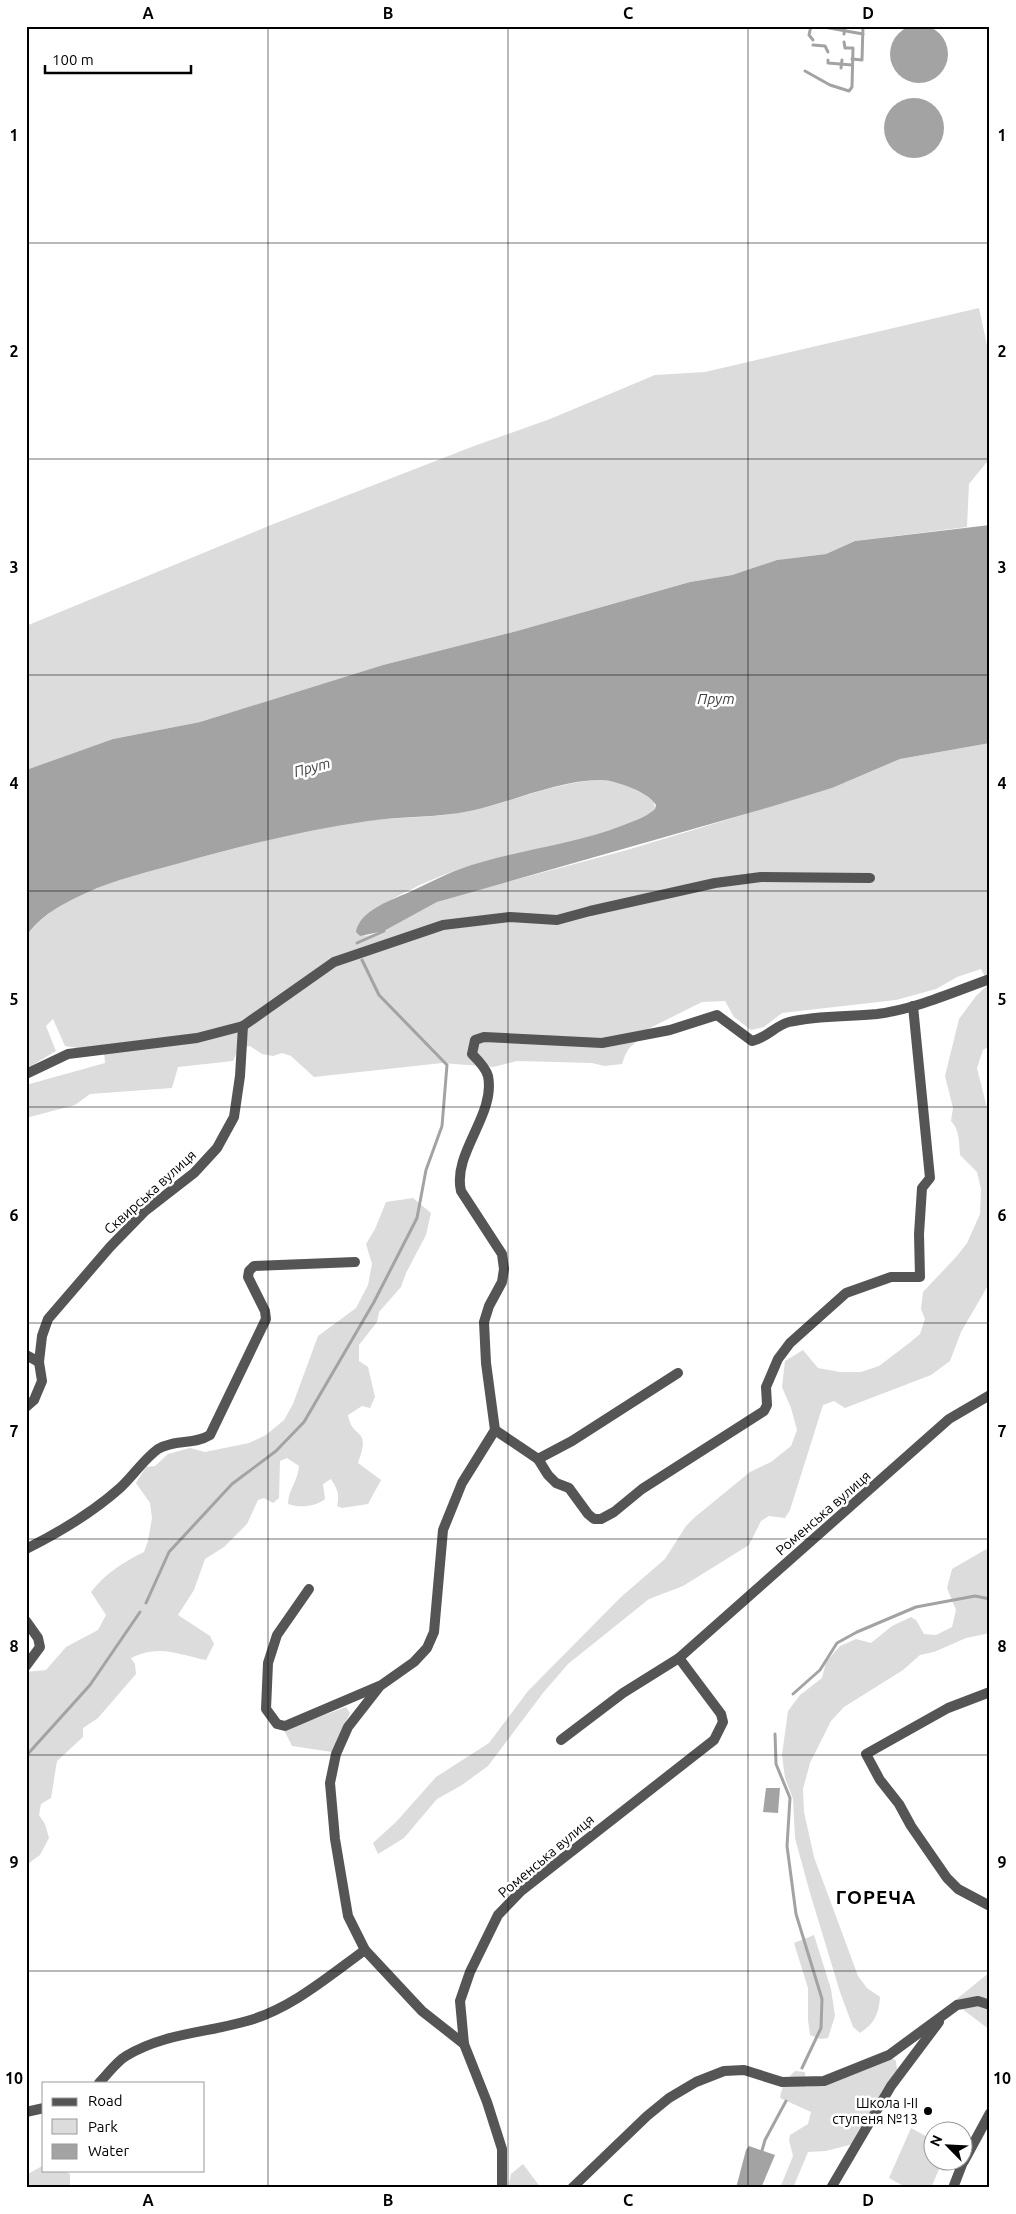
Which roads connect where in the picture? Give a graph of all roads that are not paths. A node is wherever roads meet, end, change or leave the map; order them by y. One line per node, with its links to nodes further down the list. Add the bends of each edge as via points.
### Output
1 (870, 878): 4 (street, via 760,877 715,882 557,920 510,917 443,925 334,962)
2 (990, 979): 3 (street)
3 (913, 1006): 12 (street, via 877,1014 822,1016 786,1023 762,1039 752,1041 717,1014 670,1030 602,1043 484,1037 475,1040 472,1054 488,1076 487,1092 481,1118 460,1170 459,1183 502,1254 502,1282 488,1306 484,1322); 13 (street, via 930,1178 922,1188 920,1277 890,1277 846,1293 790,1343 778,1359 766,1387 764,1411 601,1519 594,1519 588,1514 569,1488 556,1483)
4 (243, 1026): 5 (street, via 197,1038 68,1054); 8 (street, Сквирська вулиця, via 234,1117 218,1148 194,1173 145,1211 62,1302 48,1319)
5 (26, 1074)
6 (355, 1262): 14 (street, via 254,1266 248,1277 266,1319 210,1435 203,1439 175,1442 157,1450 120,1488 54,1535)
7 (26, 1355): 8 (street)
8 (39, 1362): 11 (street, Сквирська вулиця, via 42,1380 34,1400)
9 (678, 1372): 13 (street, via 572,1441)
10 (990, 1395): 17 (street, Роменська вулиця, via 949,1419)
11 (26, 1407)
12 (495, 1430): 13 (street); 19 (street, via 462,1483 443,1530 434,1632 427,1648 414,1662)
13 (538, 1459)
14 (26, 1548)
15 (309, 1589): 19 (street, via 277,1635 268,1663 266,1709 277,1724 285,1726)
16 (26, 1620): 18 (street, via 40,1647)
17 (679, 1658): 21 (street, Роменська вулиця); 26 (street, Роменська вулиця, via 721,1714 723,1722 714,1740 521,1891 498,1915 470,1972 460,2001)
18 (26, 1666)
19 (380, 1686): 23 (street, via 348,1727 336,1754 330,1783 335,1840 348,1916)
20 (990, 1692): 22 (street, via 948,1708 866,1754 947,1878 958,1889)
21 (560, 1740)
22 (990, 1906)
23 (365, 1950): 26 (street, via 422,2011); 27 (street, via 304,1994 268,2012 248,2021 165,2037 125,2056)
24 (990, 2005): 25 (street, via 978,2001 958,2005)
25 (946, 2013): 34 (street, via 889,2055 824,2081 782,2082 744,2070 724,2071 696,2082 647,2116); 35 (street, via 891,2086)
26 (464, 2044): 33 (street, Роменська вулиця, via 502,2150)
27 (100, 2082)
28 (42, 2108): 29 (street)
29 (26, 2112)
30 (990, 2113): 31 (street)
31 (974, 2141)
32 (959, 2172): 36 (street)
33 (502, 2188)
34 (572, 2188)
35 (831, 2188)
36 (953, 2188)

